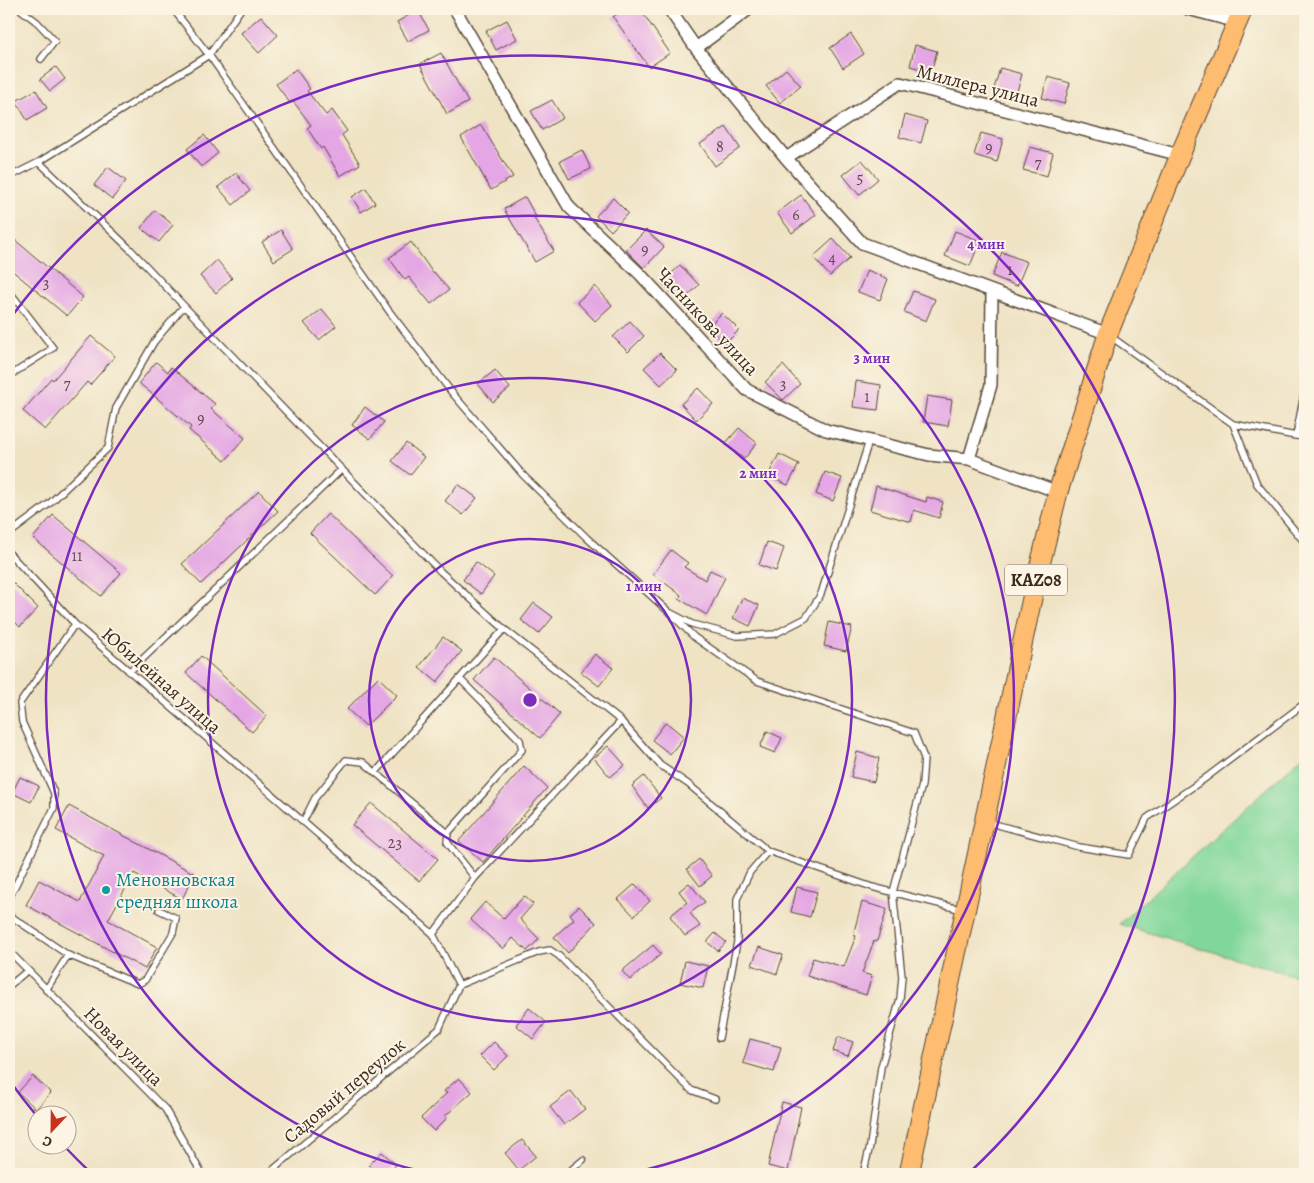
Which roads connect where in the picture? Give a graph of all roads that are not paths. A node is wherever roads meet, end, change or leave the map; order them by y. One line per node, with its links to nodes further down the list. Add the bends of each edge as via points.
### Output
1 (20, 9): 11 (lane, via 55,41)
2 (173, 9): 10 (lane)
3 (241, 9): 10 (lane)
4 (455, 9): 25 (street, Часникова улица, via 569,207 640,274 747,390 826,430)
5 (669, 9): 9 (street)
6 (749, 9): 9 (street)
7 (1188, 9): 8 (street)
8 (1240, 15): 12 (highway, KAZ08)
9 (696, 48): 13 (street)
10 (209, 56): 14 (lane); 32 (lane, via 383,302 453,394 522,475)
11 (41, 59)
12 (1180, 155): 13 (street, Миллера улица, via 900,83); 19 (highway, KAZ08)
13 (786, 158): 17 (street, via 862,243)
14 (38, 162): 15 (lane); 18 (lane, via 131,250)
15 (9, 177)
16 (9, 292): 20 (lane, via 53,348)
17 (992, 292): 19 (street); 26 (street, via 991,386)
18 (184, 306): 27 (lane); 29 (lane, via 154,342 116,408 108,448 50,503)
19 (1108, 334): 22 (lane); 28 (highway, KAZ08)
20 (9, 376)
21 (1305, 389): 23 (lane)
22 (1233, 424): 23 (lane); 30 (lane, via 1257,484)
23 (1296, 436): 24 (lane)
24 (1305, 437)
25 (869, 441): 26 (street, Часникова улица, via 929,455); 32 (lane, via 821,594 806,618 775,634 736,636 692,624)
26 (969, 459): 28 (street, Часникова улица)
27 (342, 469): 34 (lane, via 441,572); 35 (lane)
28 (1058, 492): 40 (highway, KAZ08)
29 (9, 534)
30 (1305, 543)
31 (9, 553): 33 (lane, Юбилейная улица)
32 (669, 612): 45 (lane, via 694,637 757,681 914,733 924,758 922,785)
33 (75, 624): 35 (lane, Юбилейная улица); 46 (lane, via 20,703 22,722 54,793 54,808)
34 (504, 629): 36 (lane); 38 (lane)
35 (130, 672): 41 (lane, Юбилейная улица)
36 (460, 679): 39 (lane); 42 (lane, via 520,740 522,750)
37 (1305, 703): 40 (lane, via 1147,818 1129,855 1079,847)
38 (621, 722): 43 (lane, via 660,765 688,784); 44 (lane)
39 (376, 772): 41 (lane, via 363,762 346,760 315,798); 42 (lane)
40 (985, 821): 49 (highway, KAZ08)
41 (303, 822): 50 (lane, Юбилейная улица)
42 (448, 834): 44 (lane, via 447,842)
43 (768, 851): 45 (lane); 57 (lane, via 750,872 737,899 737,942)
44 (475, 878): 50 (lane)
45 (892, 892): 49 (lane); 63 (lane, via 902,977 900,999 882,1067 870,1146)
46 (9, 898)
47 (9, 910): 52 (lane, via 10,915)
48 (159, 910): 52 (lane, via 176,918 173,933 145,980 138,984)
49 (965, 911): 64 (highway, KAZ08)
50 (433, 934): 54 (lane, Юбилейная улица)
51 (9, 951): 53 (lane, Новая улица)
52 (68, 955): 56 (lane)
53 (28, 970): 55 (lane); 56 (lane, Новая улица)
54 (459, 985): 58 (lane, via 550,950 691,1090); 61 (lane, Садовый переулок, via 439,1029)
55 (9, 986)
56 (46, 990): 60 (lane, Новая улица, via 165,1109)
57 (719, 1038)
58 (715, 1099)
59 (583, 1160): 62 (lane)
60 (202, 1174)
61 (268, 1174)
62 (566, 1174)
63 (862, 1174)
64 (909, 1174)

